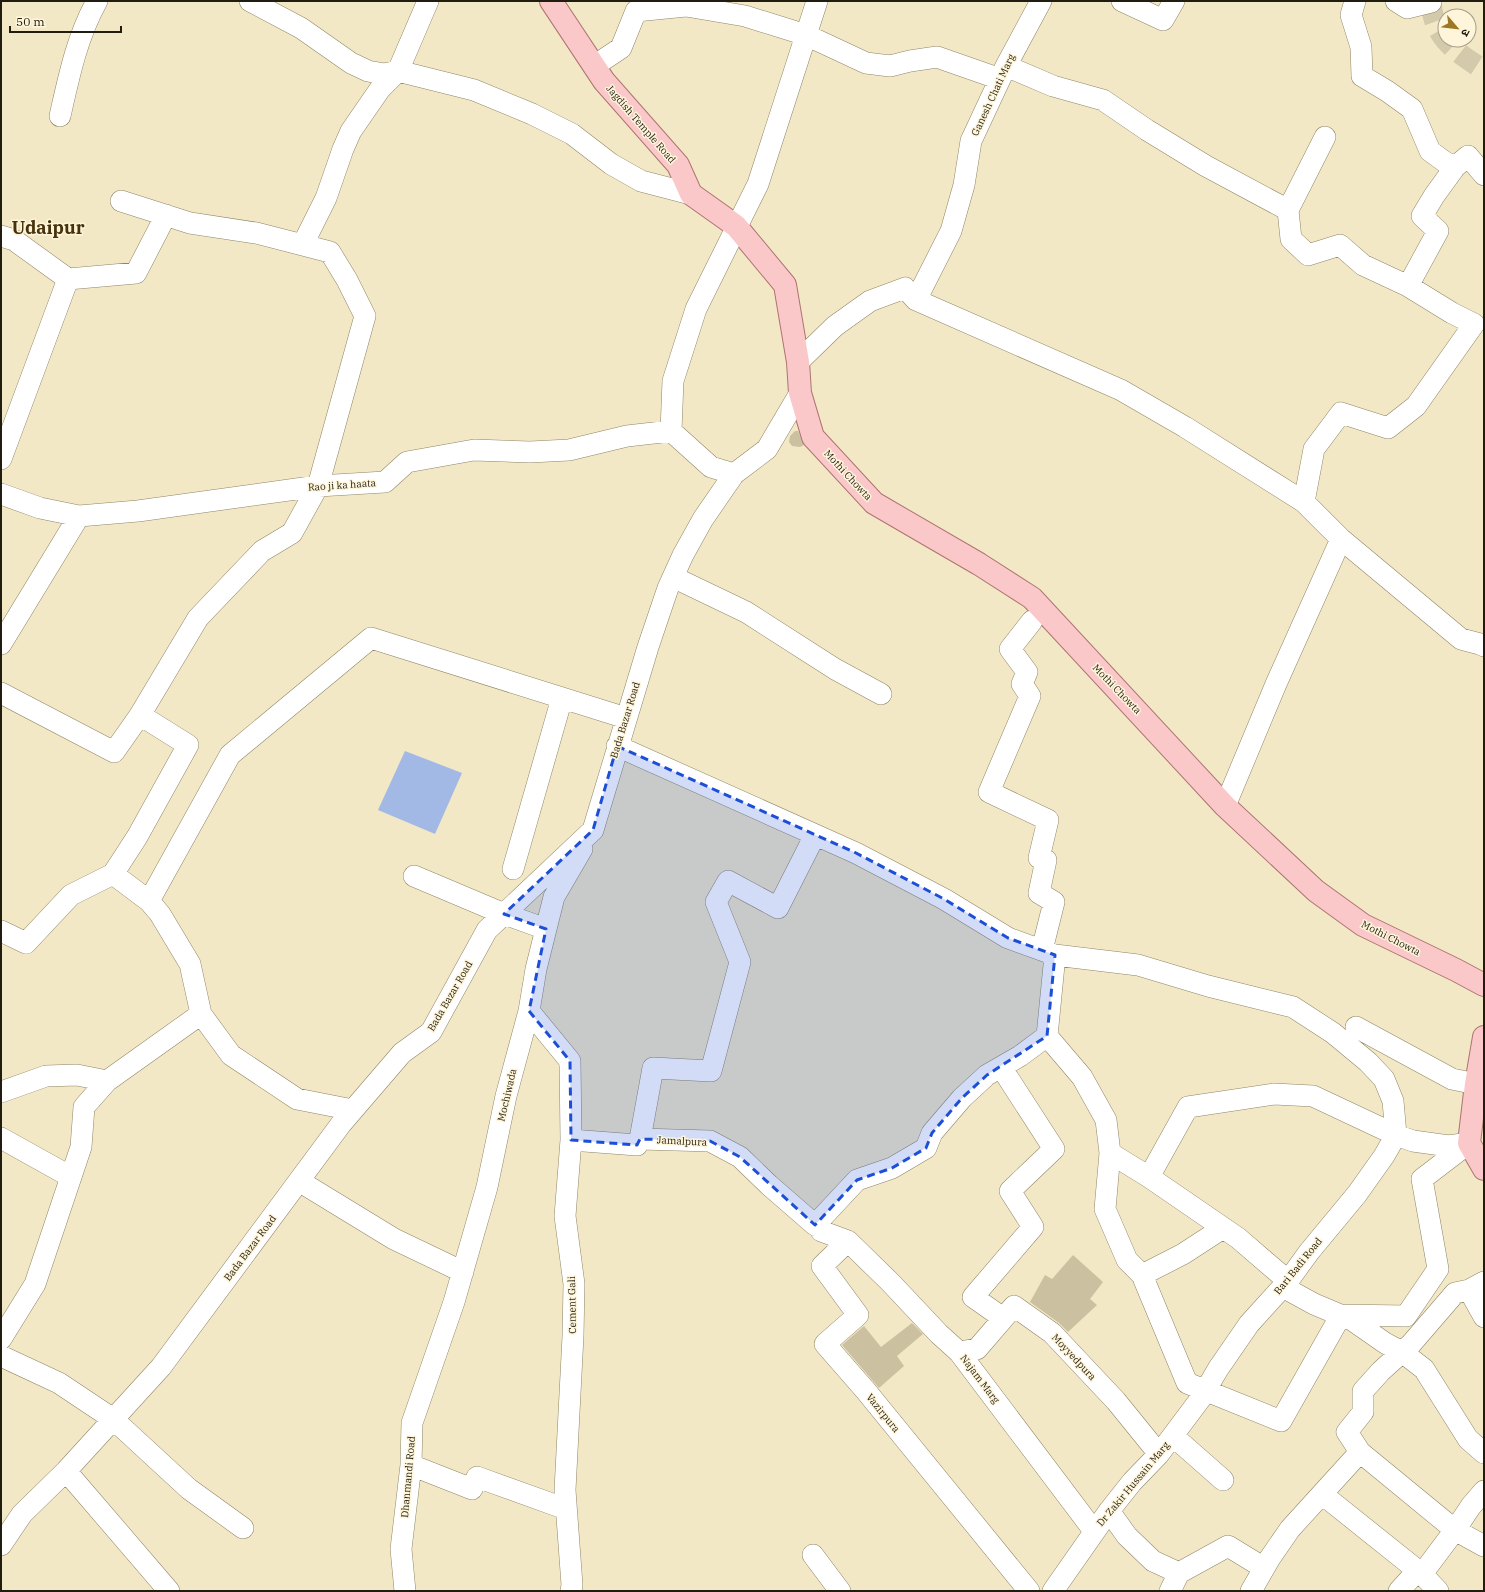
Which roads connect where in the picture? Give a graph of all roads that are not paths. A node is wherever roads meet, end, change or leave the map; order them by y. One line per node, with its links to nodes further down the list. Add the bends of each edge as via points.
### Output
1 (97, 1): 17 (street, via 76,48)
2 (250, 1): 15 (street, via 301,28 356,66 384,74)
3 (428, 1): 15 (street)
4 (551, 1): 14 (main road, Jagdish Temple Road)
5 (818, 1): 13 (street)
6 (1041, 1): 16 (street, Ganesh Chati Marg)
7 (1122, 1): 8 (street, via 1163,20)
8 (1174, 1)
9 (1355, 1): 19 (street, via 1351,15 1361,47 1362,76 1412,109 1430,151)
10 (1396, 1): 11 (street, via 1407,8)
11 (1431, 2)
12 (636, 6): 13 (street, via 686,6 745,16); 14 (street, via 621,48)
13 (806, 35): 16 (street, via 866,63 890,66 937,57); 25 (street, via 758,184)
14 (594, 66): 21 (main road, Jagdish Temple Road, via 604,81 678,165)
15 (398, 71): 21 (street, via 474,90 532,114 572,134 611,164 641,182); 27 (street, via 380,89 351,131 326,198)
16 (1003, 72): 23 (street, via 1103,100 1206,166); 30 (street, Ganesh Chati Marg, via 971,141 964,185 951,231)
17 (60, 116)
18 (1325, 137): 23 (street)
19 (1455, 166): 20 (street, via 1468,156); 29 (street, via 1422,216 1438,231)
20 (1484, 175)
21 (691, 194): 25 (main road)
22 (121, 201): 24 (street)
23 (1288, 210): 29 (street, via 1292,239 1308,255 1340,245 1363,265)
24 (166, 215): 27 (street, via 190,223 256,233); 28 (street, via 136,273)
25 (736, 226): 31 (main road, via 785,285); 33 (street, via 696,309 673,381)
26 (1, 236): 28 (street, via 14,240)
27 (303, 244): 36 (street, via 330,252 365,316)
28 (68, 279): 34 (street)
29 (1408, 286): 38 (street, via 1474,324 1416,406 1388,428 1341,413 1314,450)
30 (916, 300): 31 (street, via 905,288 870,301 835,326); 38 (street, via 1121,390)
31 (798, 362): 32 (main road, Mothi Chowta)
32 (800, 393): 35 (street, Bada Bazar Road, via 767,449); 51 (main road, Mothi Chowta, via 813,437 874,503 1032,598)
33 (671, 432): 35 (street, via 711,467); 36 (street, Rao ji ka haata, via 627,436 569,450 474,450 407,462 385,482)
34 (1, 459)
35 (734, 474): 41 (street, Bada Bazar Road, via 703,519)
36 (318, 486): 39 (street, Rao ji ka haata, via 138,511); 48 (street, via 292,534 262,551 198,618)
37 (1, 494): 39 (street, Rao ji ka haata, via 40,508)
38 (1304, 502): 40 (street)
39 (79, 516): 43 (street)
40 (1341, 539): 44 (street, via 1461,639); 51 (street)
41 (673, 578): 46 (street, via 746,612 835,669); 49 (street, Bada Bazar Road)
42 (1032, 621): 61 (street, via 1010,649 1027,672 1022,684 1030,696 989,792 1048,820 1039,858 1046,860 1039,892 1054,902)
43 (1, 644)
44 (1484, 646)
45 (1, 693): 48 (street, via 114,752)
46 (881, 694)
47 (562, 698): 49 (street); 54 (street); 57 (street, via 371,638 230,755)
48 (140, 715): 55 (street, via 188,745 137,837)
49 (626, 718): 50 (street, Bada Bazar Road)
50 (617, 746): 52 (street, Bada Bazar Road); 53 (street)
51 (1225, 806): 62 (main road, Mothi Chowta, via 1316,891 1363,925)
52 (593, 830): 58 (street, Bada Bazar Road); 59 (street, Mochiwada, via 554,897)
53 (815, 835): 61 (street, via 856,853 944,899 1008,938); 75 (street, via 778,908 728,881 716,902 740,962 711,1071 654,1068)
54 (513, 869)
55 (113, 874): 57 (street); 60 (street, via 71,895 26,943)
56 (414, 876): 58 (street)
57 (149, 902): 64 (street, via 160,914 190,964)
58 (504, 914): 59 (street); 72 (street, Bada Bazar Road, via 487,930 430,1032 402,1053)
59 (546, 930): 63 (street, Mochiwada)
60 (1, 931)
61 (1049, 953): 66 (street); 73 (street, via 1138,964 1208,986 1293,1007 1333,1033 1384,1079 1393,1101)
62 (1484, 985)
63 (529, 1011): 76 (street, Cement Gali, via 570,1061); 86 (street, Mochiwada, via 506,1096 487,1187)
64 (201, 1014): 69 (street); 72 (street, via 231,1055 297,1098)
65 (1356, 1027): 70 (street, via 1452,1079)
66 (1047, 1036): 68 (street); 78 (street, via 1082,1077 1106,1120)
67 (1484, 1038): 70 (main road)
68 (1001, 1067): 83 (street, via 987,1075 962,1098 932,1133 926,1148 892,1168 857,1180); 92 (street, via 1054,1149 1010,1191 1033,1227 973,1297)
69 (107, 1081): 71 (street, via 77,1075 46,1076); 81 (street, via 84,1107 81,1147)
70 (1476, 1084): 77 (main road)
71 (1, 1092)
72 (354, 1110): 82 (street, Bada Bazar Road)
73 (1396, 1135): 77 (street, via 1413,1141 1449,1146); 80 (street, via 1314,1096 1274,1094 1188,1107); 88 (street, Bari Badi Road, via 1357,1194)
74 (1, 1138): 81 (street)
75 (640, 1139): 76 (street, Jamalpura, via 637,1145); 83 (street, Jamalpura, via 710,1140 740,1157)
76 (571, 1140): 109 (street, Cement Gali, via 564,1216 574,1284)
77 (1470, 1143): 79 (main road); 90 (street, via 1422,1179 1438,1269 1406,1316)
78 (1110, 1153): 80 (street); 87 (street, via 1105,1209 1127,1260)
79 (1484, 1169)
80 (1150, 1176): 84 (street)
81 (71, 1177): 93 (street, via 35,1284)
82 (299, 1181): 86 (street, via 394,1239); 99 (street, Bada Bazar Road, via 161,1367)
83 (818, 1228): 85 (street, Jamalpura)
84 (1223, 1228): 87 (street, via 1183,1254); 88 (street, via 1238,1238)
85 (848, 1241): 94 (street, Najam Marg); 124 (street, Vazirpura, via 822,1266 858,1315 825,1344)
86 (463, 1272): 97 (street, Mochiwada)
87 (1142, 1275): 98 (street, via 1187,1383)
88 (1285, 1284): 90 (street, via 1314,1304); 98 (street, Bari Badi Road, via 1249,1324)
89 (1476, 1286): 91 (street); 95 (street, via 1455,1293)
90 (1341, 1315): 95 (street); 98 (street, via 1281,1421)
91 (1484, 1317)
92 (1003, 1318): 94 (street, Moyyedpura, via 976,1349); 103 (street, Moyyedpura, via 1014,1306 1052,1333 1116,1401)
93 (1, 1338)
94 (959, 1352): 113 (street, Najam Marg)
95 (1402, 1352): 101 (street, via 1363,1391 1363,1412 1347,1432); 102 (street, via 1424,1370 1468,1439)
96 (1, 1356): 99 (street, via 59,1383)
97 (432, 1366): 104 (street, Dhanmandi Road, via 412,1423)
98 (1204, 1394): 100 (street, Dr Zakir Hussain Marg)
99 (113, 1419): 105 (street, Bada Bazar Road); 111 (street, via 188,1489)
100 (1173, 1436): 103 (street, Dr Zakir Hussain Marg); 106 (street)
101 (1360, 1452): 108 (street); 112 (street)
102 (1484, 1453)
103 (1159, 1454): 110 (street, Dr Zakir Hussain Marg)
104 (411, 1466): 109 (street, via 472,1489 477,1477); 121 (street, Dhanmandi Road, via 401,1549)
105 (66, 1471): 114 (street, Bada Bazar Road, via 22,1514); 120 (street)
106 (1223, 1480)
107 (1484, 1491): 112 (street)
108 (1322, 1494): 117 (street, via 1290,1530); 118 (street)
109 (566, 1509): 122 (street, Cement Gali)
110 (1109, 1511): 113 (street, Dr Zakir Hussain Marg); 119 (street, via 1127,1536)
111 (243, 1528)
112 (1455, 1530): 115 (street); 118 (street)
113 (1094, 1531): 125 (street, Dr Zakir Hussain Marg)
114 (1, 1545)
115 (1484, 1546)
116 (813, 1555): 123 (street)
117 (1264, 1568): 119 (street, via 1228,1546); 126 (street)
118 (1420, 1572): 127 (street); 128 (street)
119 (1174, 1582)
120 (169, 1591)
121 (405, 1591)
122 (571, 1591)
123 (840, 1591)
124 (1029, 1591)
125 (1053, 1591)
126 (1251, 1591)
127 (1399, 1591)
128 (1438, 1591)

